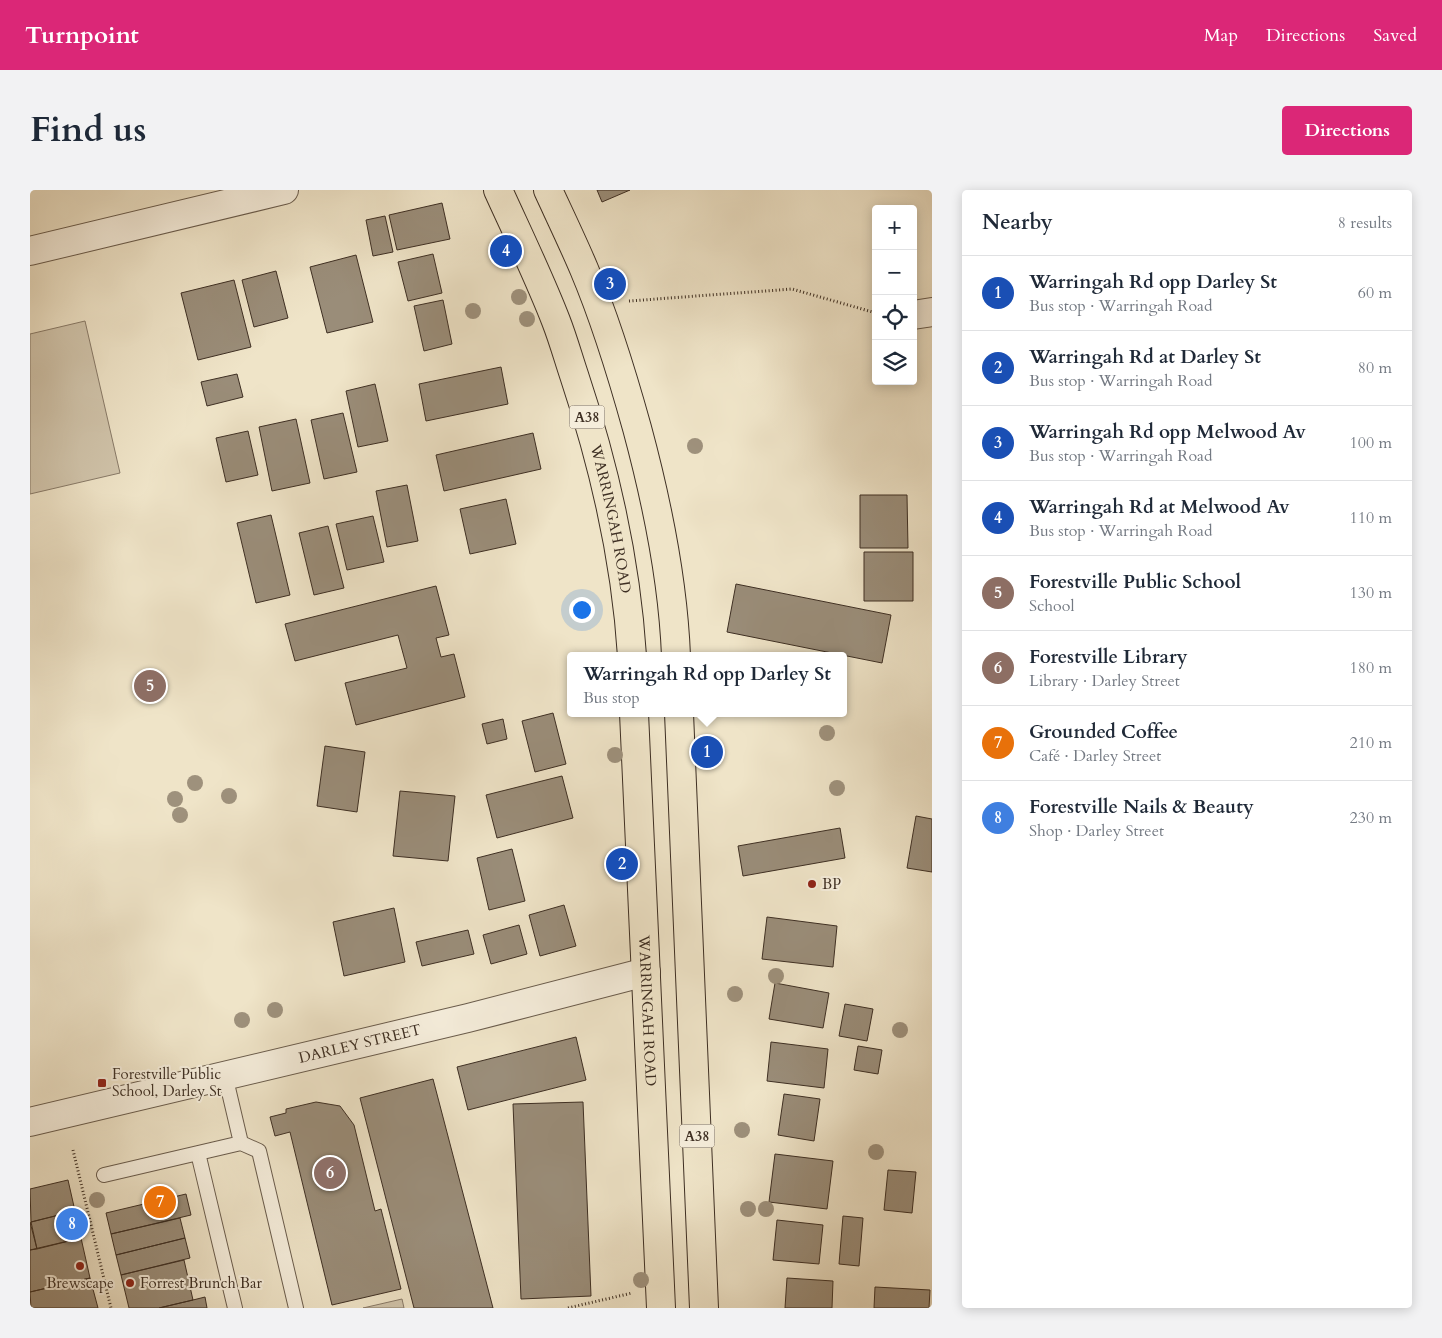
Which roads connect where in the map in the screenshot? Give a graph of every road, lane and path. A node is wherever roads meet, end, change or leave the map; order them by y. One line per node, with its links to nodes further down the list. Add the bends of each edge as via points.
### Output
1 (284, 190): 4 (street)
2 (498, 190): 9 (highway, WARRINGAH ROAD / A38, via 557,322 584,404 605,480 630,618)
3 (548, 190): 10 (highway, via 584,270 629,399 660,527)
4 (30, 251)
5 (629, 301): 6 (path, via 792,289)
6 (872, 312)
7 (932, 312): 8 (street)
8 (917, 315)
9 (632, 652)
10 (676, 652)
11 (634, 717): 14 (highway, WARRINGAH ROAD)
12 (679, 717): 13 (highway, A38)
13 (689, 963): 14 (highway, DARLEY STREET); 27 (highway, A38)
14 (646, 972): 15 (street, DARLEY STREET); 26 (highway, WARRINGAH ROAD)
15 (225, 1075): 16 (street, DARLEY STREET); 17 (lane)
16 (30, 1122)
17 (241, 1142): 19 (lane); 24 (lane, via 259,1152)
18 (73, 1150): 22 (path)
19 (198, 1153): 20 (lane); 23 (lane)
20 (104, 1175)
21 (632, 1293): 25 (path)
22 (111, 1308)
23 (235, 1308)
24 (296, 1308)
25 (568, 1308)
26 (661, 1308)
27 (704, 1308)

